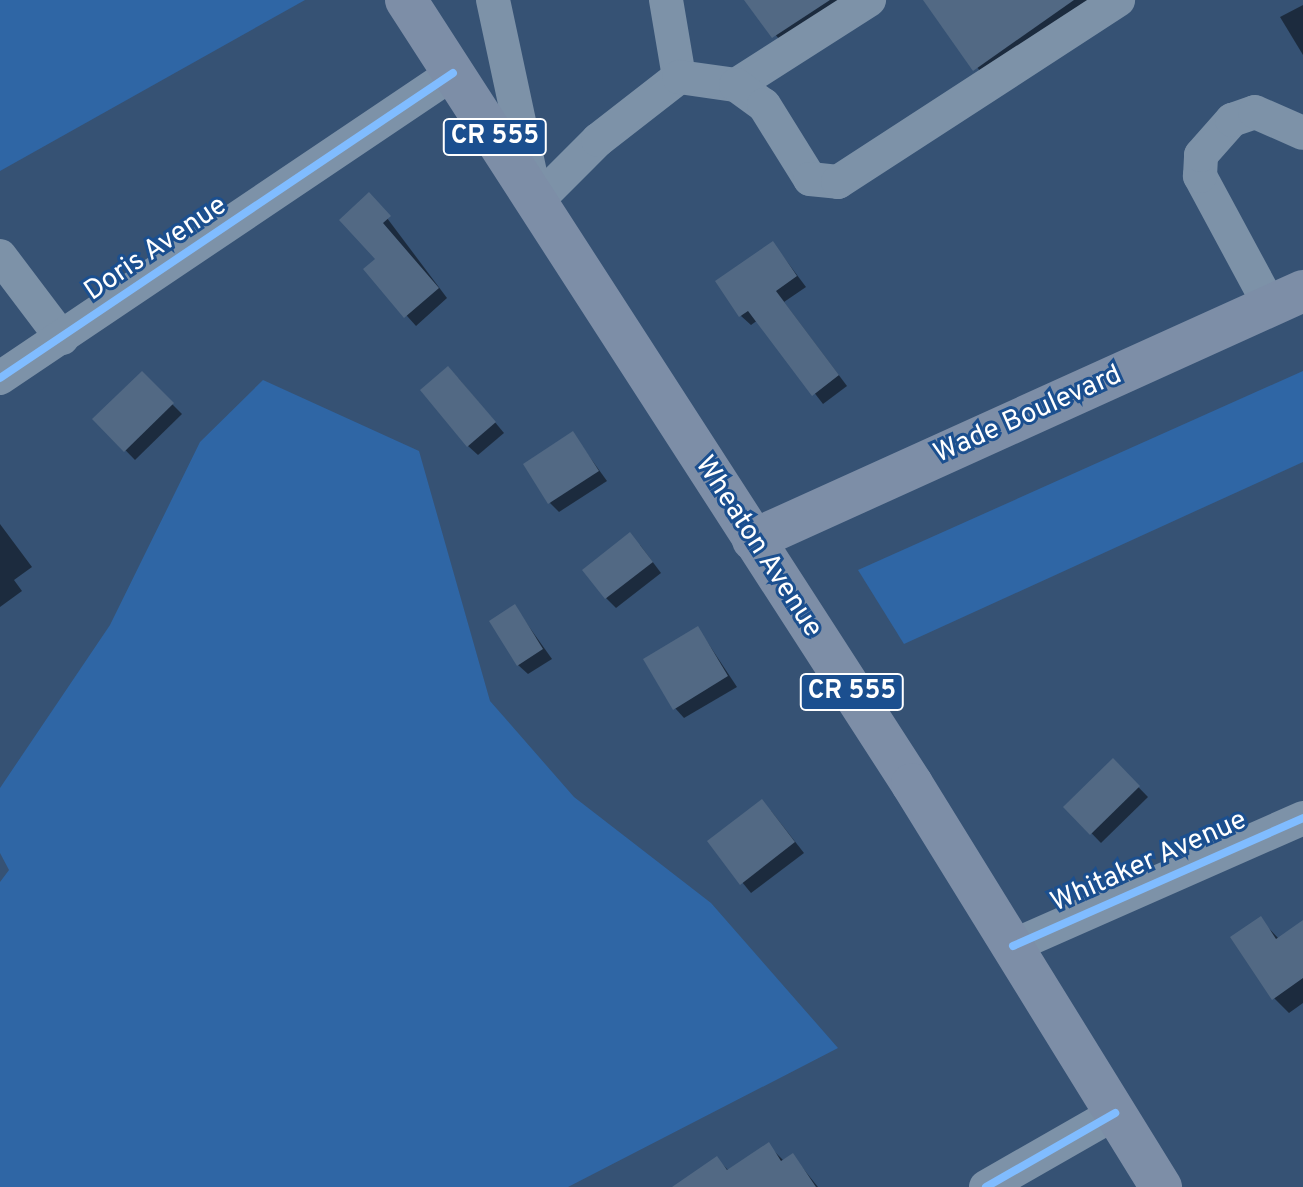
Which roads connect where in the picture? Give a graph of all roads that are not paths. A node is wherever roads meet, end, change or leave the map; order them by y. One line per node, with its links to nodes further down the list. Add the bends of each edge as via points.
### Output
1 (406, 0): 6 (main road, CR 555)
2 (493, 0): 10 (street)
3 (666, 0): 7 (street)
4 (869, 0): 8 (street)
5 (1118, 0): 8 (street, via 838,182 810,179 764,105)
6 (453, 73): 10 (main road, Wheaton Avenue / CR 555); 13 (street, Doris Avenue)
7 (679, 77): 8 (street); 10 (street, via 598,140)
8 (736, 85)
9 (1303, 133): 12 (street, via 1255,112 1232,120 1201,155 1200,176)
10 (536, 202): 15 (main road, Wheaton Avenue / CR 555)
11 (0, 256): 13 (street)
12 (1286, 299): 15 (main road, Wade Boulevard)
13 (62, 338): 14 (street, Doris Avenue)
14 (0, 378)
15 (753, 540): 17 (main road, Wheaton Avenue / CR 555)
16 (1303, 818): 17 (street, Whitaker Avenue)
17 (1013, 946): 18 (main road, Wheaton Avenue / CR 555)
18 (1115, 1113): 19 (street); 20 (main road, Wheaton Avenue / CR 555)
19 (986, 1187)
20 (1161, 1187)

